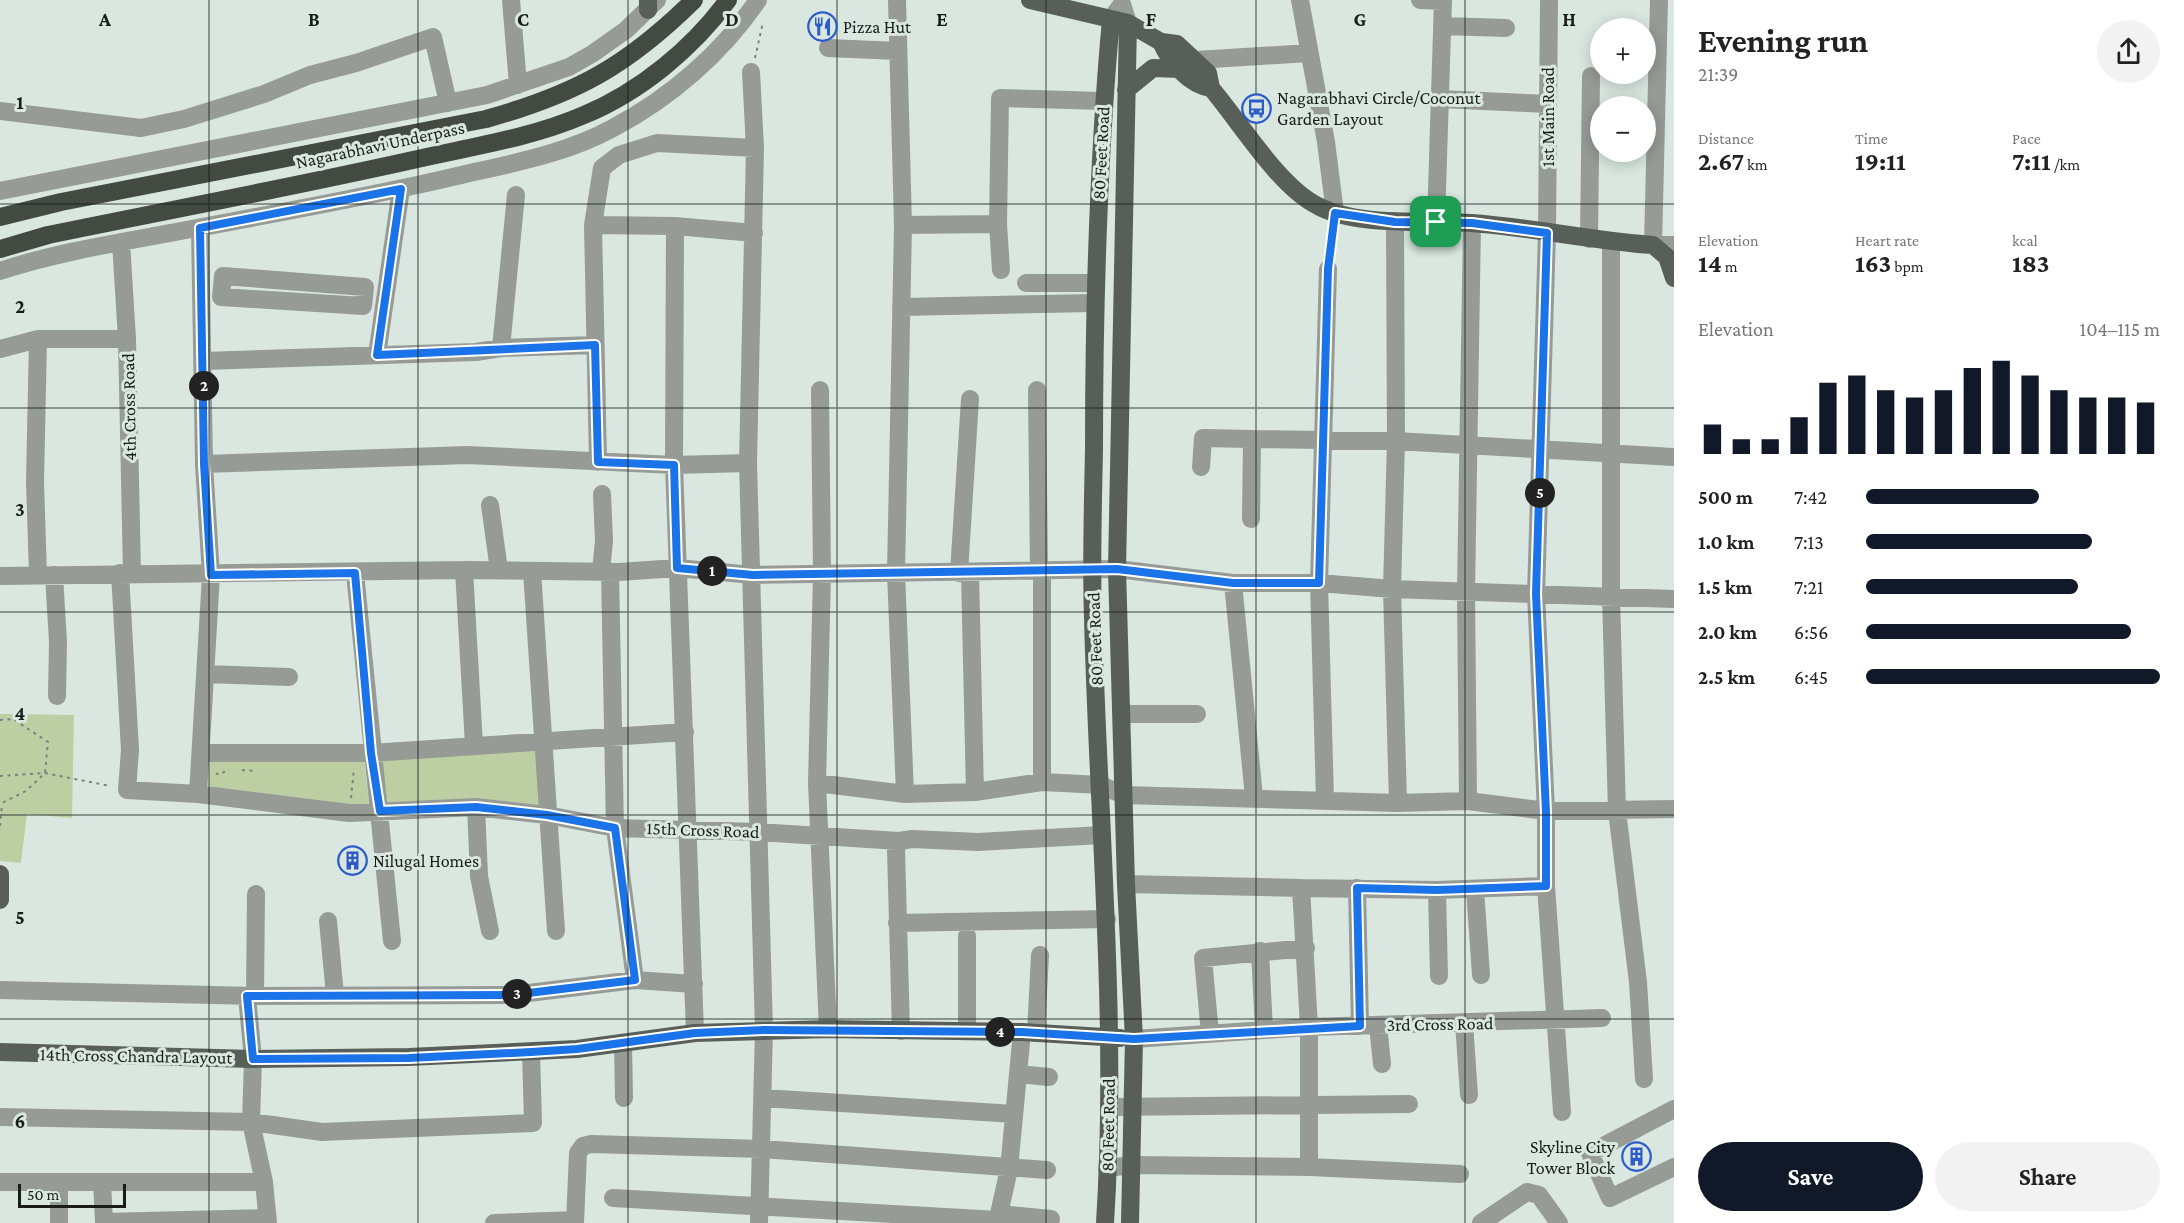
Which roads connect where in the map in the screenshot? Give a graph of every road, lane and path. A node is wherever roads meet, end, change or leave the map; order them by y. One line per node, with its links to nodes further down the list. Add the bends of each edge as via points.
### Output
1 (512, 0): 23 (street)
2 (694, 0): 35 (highway, Nagarabhavi Underpass, via 642,48 610,69 578,88 516,111)
3 (728, 0): 51 (highway, Nagarabhavi Underpass, via 716,17 656,72 584,116 497,141 48,235)
4 (758, 0): 31 (street, via 738,29 687,78 612,129 514,163)
5 (897, 0): 18 (street)
6 (1300, 0): 19 (street)
7 (1420, 0): 11 (street)
8 (1549, 0): 28 (street, 1st Main Road)
9 (1659, 0): 49 (street)
10 (1039, 1): 13 (main road)
11 (1443, 1): 15 (street)
12 (651, 3): 23 (street, via 592,54 570,67)
13 (1121, 12): 20 (main road, via 1161,42 1177,44); 24 (main road, 80 Feet Road); 26 (main road, 80 Feet Road)
14 (763, 21): 21 (path)
15 (1442, 26): 16 (street); 25 (street)
16 (1506, 28)
17 (828, 48): 18 (street)
18 (898, 51): 41 (street)
19 (1309, 53): 20 (street); 34 (street)
20 (1188, 64): 24 (main road, via 1153,68); 34 (main road, via 1208,73 1211,88 1282,177 1308,201)
21 (751, 72): 30 (street)
22 (1591, 84): 46 (street)
23 (518, 85): 27 (street)
24 (1126, 90): 88 (main road, 80 Feet Road)
25 (1440, 99): 28 (street); 37 (street)
26 (1104, 101): 39 (street, via 1000,98); 57 (main road, 80 Feet Road)
27 (448, 103): 29 (street, via 433,37 218,108 141,128); 32 (street)
28 (1548, 104): 45 (street, 1st Main Road)
29 (0, 111)
30 (755, 148): 40 (street, via 657,143 619,155 602,168); 44 (street)
31 (401, 189): 43 (street); 59 (street)
32 (0, 191)
33 (516, 195): 65 (street)
34 (1335, 213): 36 (main road); 52 (path)
35 (0, 217)
36 (1395, 222): 37 (main road); 74 (street)
37 (1436, 222): 38 (main road)
38 (1472, 223): 45 (main road); 75 (street)
39 (998, 224): 41 (street); 53 (street)
40 (593, 225): 42 (street); 64 (street)
41 (903, 225): 61 (street)
42 (675, 226): 44 (street); 82 (street)
43 (200, 228): 47 (street); 68 (street)
44 (754, 233): 80 (street)
45 (1547, 233): 46 (main road); 76 (street, 1st Main Road)
46 (1589, 239): 48 (main road)
47 (121, 242): 54 (street); 63 (street, 4th Cross Road)
48 (1611, 242): 49 (main road); 77 (street)
49 (1653, 245): 50 (street); 55 (main road, via 1667,257)
50 (1674, 245)
51 (0, 249)
52 (1328, 269): 72 (street)
53 (1001, 270)
54 (0, 271)
55 (1674, 278)
56 (1026, 283): 57 (street)
57 (1095, 283): 60 (main road, 80 Feet Road)
58 (364, 297): 58 (street, via 365,287 223,276 222,297 363,306); 59 (street)
59 (385, 301): 67 (street)
60 (1094, 303): 61 (street); 92 (main road, 80 Feet Road)
61 (901, 307): 97 (street)
62 (38, 339): 63 (street); 66 (street); 100 (street, via 35,482)
63 (127, 339): 95 (street, 4th Cross Road)
64 (595, 345): 65 (street); 79 (street)
65 (501, 348): 67 (street)
66 (0, 349)
67 (377, 355): 68 (street)
68 (204, 361): 81 (street)
69 (820, 390): 99 (street)
70 (1037, 390): 94 (street)
71 (970, 399): 98 (street)
72 (1322, 438): 73 (street); 74 (street); 105 (street)
73 (1252, 439): 83 (street, via 1203,438); 86 (street)
74 (1396, 441): 75 (street); 106 (street)
75 (1468, 445): 76 (street); 107 (street)
76 (1541, 450): 77 (street); 108 (street, 1st Main Road)
77 (1610, 454): 78 (street); 109 (street)
78 (1674, 457)
79 (598, 462): 81 (street, via 468,455); 82 (street)
80 (748, 463): 82 (street); 102 (street)
81 (204, 464): 101 (street)
82 (674, 465): 87 (street)
83 (1202, 467)
84 (602, 494): 93 (street)
85 (490, 505): 90 (street)
86 (1251, 519)
87 (677, 568): 93 (street); 102 (street); 117 (street)
88 (1117, 569): 92 (street); 104 (street); 114 (main road, 80 Feet Road)
89 (464, 570): 90 (street); 96 (street); 120 (street)
90 (499, 570): 91 (street)
91 (532, 570): 93 (street); 119 (street)
92 (1093, 570): 94 (street); 128 (main road, 80 Feet Road)
93 (605, 571): 118 (street)
94 (1040, 572): 98 (street); 126 (street)
95 (126, 573): 100 (street); 101 (street); 129 (street, 4th Cross Road)
96 (355, 573): 101 (street); 122 (street)
97 (896, 573): 98 (street); 99 (street); 132 (street)
98 (964, 573): 130 (street)
99 (822, 574): 102 (street); 127 (street)
100 (46, 575): 103 (street); 113 (street, via 58,642)
101 (211, 575): 111 (street)
102 (753, 575): 149 (street)
103 (0, 576)
104 (1233, 583): 105 (street); 134 (street)
105 (1319, 583): 106 (street); 135 (street)
106 (1392, 589): 107 (street); 137 (street)
107 (1466, 592): 108 (street); 136 (street)
108 (1536, 594): 109 (street); 143 (street, 1st Main Road)
109 (1611, 596): 110 (street); 142 (street)
110 (1674, 599)
111 (205, 674): 112 (street); 121 (street)
112 (289, 677)
113 (57, 696)
114 (1122, 714): 115 (street); 133 (main road, 80 Feet Road)
115 (1197, 714)
116 (0, 720): 124 (path, via 13,719 48,742)
117 (685, 732): 118 (street); 148 (street)
118 (613, 735): 119 (street); 147 (street)
119 (545, 739): 120 (street); 145 (street)
120 (474, 745): 122 (street)
121 (202, 753): 122 (street); 131 (street)
122 (371, 753): 141 (street)
123 (354, 763): 144 (path)
124 (45, 773): 125 (path); 129 (path); 138 (path)
125 (0, 776)
126 (1042, 782): 128 (street); 130 (street)
127 (817, 783): 132 (street); 151 (street)
128 (1101, 785): 133 (street); 150 (main road, 80 Feet Road)
129 (128, 790): 131 (street)
130 (975, 792): 132 (street)
131 (198, 794): 144 (street, 15th Cross Road)
132 (905, 794)
133 (1123, 795): 134 (street); 154 (main road, 80 Feet Road)
134 (1254, 798): 135 (street)
135 (1325, 800): 137 (street)
136 (1467, 801): 137 (street); 143 (street)
137 (1398, 803)
138 (1, 804): 146 (path)
139 (476, 807): 141 (street, 15th Cross Road); 145 (street, 15th Cross Road); 165 (street, via 479,876)
140 (1674, 809): 142 (street)
141 (380, 811): 144 (street, 15th Cross Road); 168 (street)
142 (1617, 811): 143 (street); 201 (street, via 1638,982)
143 (1546, 812): 155 (street, 1st Main Road)
144 (349, 813)
145 (547, 815): 147 (street, 15th Cross Road); 166 (street)
146 (0, 826)
147 (615, 828): 148 (street, 15th Cross Road); 174 (street)
148 (688, 829): 149 (street, 15th Cross Road); 175 (street)
149 (759, 832): 151 (street, 15th Cross Road); 185 (street)
150 (1102, 835): 152 (street, 15th Cross Road, via 978,842 912,838); 162 (main road, 80 Feet Road)
151 (818, 836): 152 (street, 15th Cross Road); 184 (street)
152 (899, 841): 164 (street)
153 (0, 874): 161 (main road)
154 (1126, 884): 156 (street); 193 (main road, 80 Feet Road)
155 (1546, 886): 158 (street); 180 (street, 1st Main Road)
156 (1301, 888): 157 (street); 169 (street)
157 (1357, 888): 159 (street); 182 (street)
158 (1475, 889): 159 (street); 172 (street)
159 (1437, 890): 173 (street)
160 (256, 894): 178 (street)
161 (0, 900)
162 (1107, 919): 164 (street); 192 (main road, 80 Feet Road)
163 (328, 921): 177 (street)
164 (897, 923): 187 (street)
165 (490, 931)
166 (556, 931)
167 (967, 936): 188 (street)
168 (392, 941)
169 (1306, 948): 170 (street); 183 (street)
170 (1260, 951): 186 (street); 191 (street, via 1203,958)
171 (1040, 955): 189 (street)
172 (1480, 975)
173 (1439, 976)
174 (635, 980): 175 (street); 177 (street, via 512,995)
175 (694, 984): 190 (street)
176 (0, 990): 178 (street)
177 (335, 995): 178 (street)
178 (251, 996): 197 (street)
179 (1602, 1018): 180 (street, 3rd Cross Road)
180 (1557, 1021): 181 (street, 3rd Cross Road); 210 (street, 1st Main Road)
181 (1464, 1023): 182 (street, 3rd Cross Road); 202 (street)
182 (1369, 1026): 183 (street, 3rd Cross Road); 198 (street)
183 (1309, 1027): 186 (street, 3rd Cross Road); 205 (street)
184 (828, 1029): 185 (main road, 14th Cross Chandra Layout); 187 (main road, 14th Cross Chandra Layout)
185 (764, 1030): 190 (main road, 14th Cross Chandra Layout); 204 (street)
186 (1264, 1030): 191 (street, 3rd Cross Road)
187 (901, 1031): 188 (main road, 14th Cross Chandra Layout)
188 (967, 1031): 189 (main road, 14th Cross Chandra Layout)
189 (1029, 1032): 192 (main road, 14th Cross Chandra Layout); 199 (street)
190 (695, 1033): 194 (main road, 14th Cross Chandra Layout)
191 (1210, 1034): 193 (street, 3rd Cross Road)
192 (1109, 1037): 193 (main road, 14th Cross Chandra Layout); 208 (main road, 80 Feet Road)
193 (1134, 1039): 207 (main road, 80 Feet Road)
194 (623, 1043): 196 (main road, 14th Cross Chandra Layout); 203 (street)
195 (0, 1052): 197 (main road, 14th Cross Chandra Layout)
196 (531, 1052): 197 (main road, 14th Cross Chandra Layout); 213 (street, via 533,1123 322,1132)
197 (253, 1059): 213 (street)
198 (1382, 1064)
199 (1018, 1074): 200 (street); 211 (street)
200 (1049, 1077)
201 (1644, 1079)
202 (1469, 1095)
203 (624, 1098)
204 (763, 1098): 211 (street); 214 (street)
205 (1309, 1103): 206 (street); 207 (street); 216 (street)
206 (1409, 1104)
207 (1135, 1106): 208 (street); 215 (main road, 80 Feet Road)
208 (1109, 1107): 218 (main road, 80 Feet Road)
209 (1674, 1109): 217 (street, via 1590,1153 1610,1198)
210 (1562, 1112)
211 (1014, 1114): 219 (street)
212 (0, 1117): 213 (street)
213 (251, 1122): 225 (street)
214 (762, 1149): 219 (street); 227 (street); 231 (street, via 583,1146 578,1153)
215 (1132, 1166): 216 (street); 218 (street); 235 (main road, 80 Feet Road)
216 (1309, 1167): 221 (street)
217 (1674, 1167)
218 (1107, 1168): 234 (main road, 80 Feet Road)
219 (1009, 1169): 220 (street); 228 (street)
220 (1047, 1170)
221 (1460, 1174)
222 (0, 1182): 223 (street)
223 (59, 1182): 224 (street); 232 (street)
224 (102, 1182): 225 (street); 230 (street, via 104,1222)
225 (264, 1182): 230 (street)
226 (613, 1198): 227 (street)
227 (759, 1214): 228 (street)
228 (998, 1219): 229 (street)
229 (1051, 1219)
230 (267, 1221)
231 (575, 1222): 233 (street)
232 (59, 1223)
233 (494, 1223)
234 (1105, 1223)
235 (1130, 1223)
236 (1481, 1223): 237 (street, via 1527,1192 1539,1195)
237 (1559, 1223)

